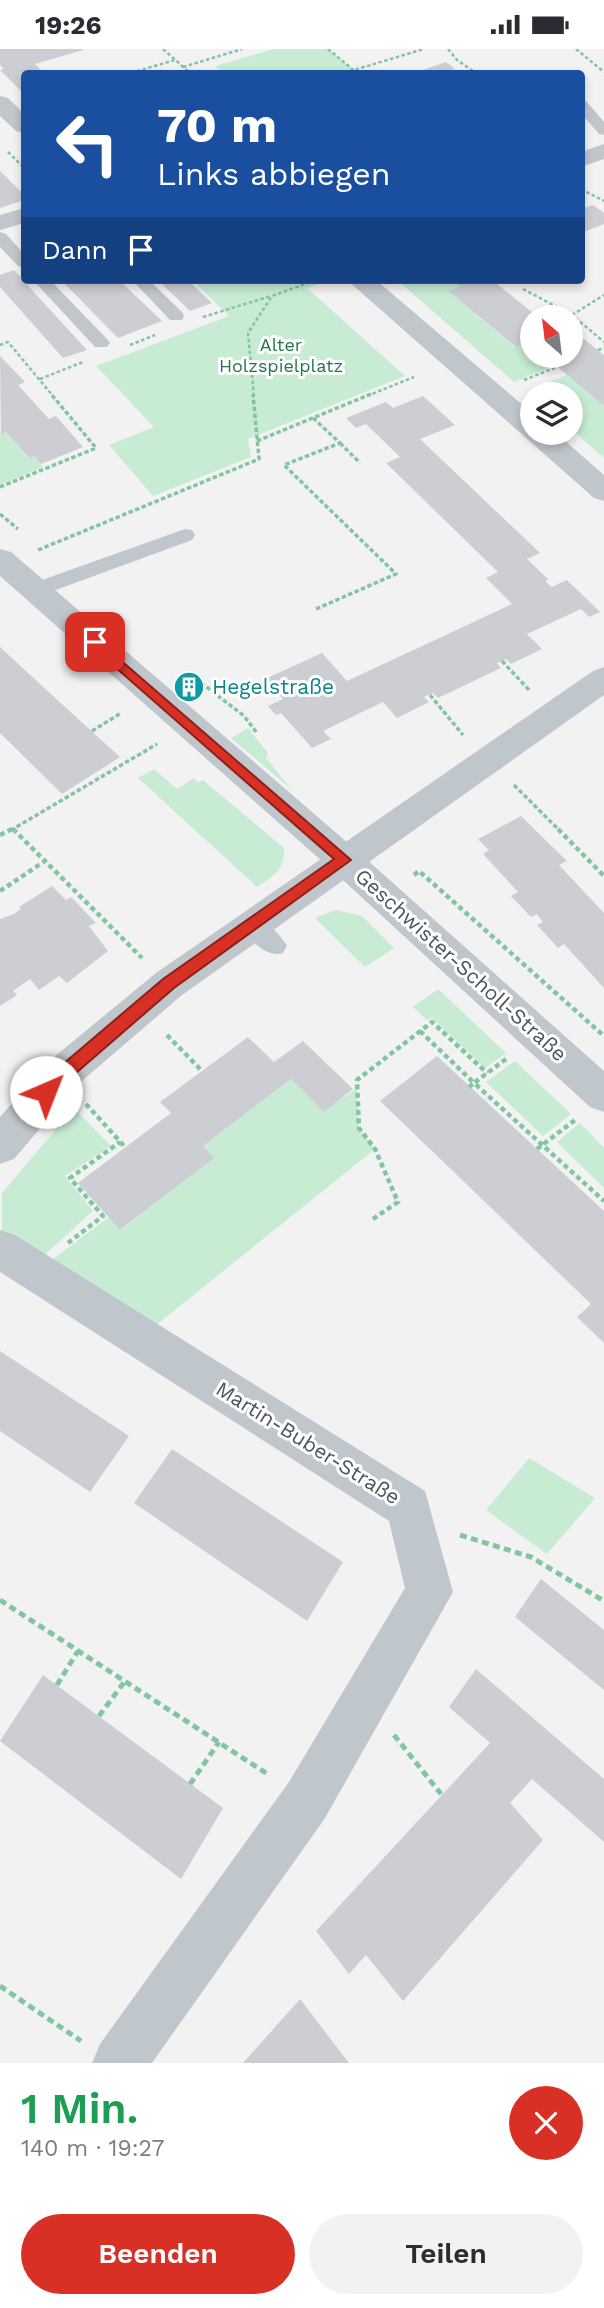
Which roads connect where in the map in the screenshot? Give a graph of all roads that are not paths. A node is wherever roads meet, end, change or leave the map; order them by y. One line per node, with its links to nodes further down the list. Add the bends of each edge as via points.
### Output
1 (0, 103): 3 (street)
2 (585, 109): 4 (lane)
3 (21, 123)
4 (604, 131)
5 (604, 151): 6 (street)
6 (585, 158)
7 (21, 216): 8 (street)
8 (0, 223)
9 (0, 237): 10 (lane)
10 (21, 260)
11 (45, 284): 15 (lane)
12 (144, 284): 14 (lane)
13 (365, 284): 16 (street)
14 (177, 316)
15 (102, 343)
16 (520, 418)
17 (552, 445): 18 (street)
18 (604, 491)
19 (185, 535): 21 (lane)
20 (3, 562): 21 (street, Geschwister-Scholl-Straße)
21 (35, 590): 23 (street, Geschwister-Scholl-Straße)
22 (604, 679): 23 (street)
23 (344, 860): 24 (street, Geschwister-Scholl-Straße); 25 (street, via 264,935 169,983 62,1075)
24 (604, 1095)
25 (0, 1146)
26 (18, 1260): 27 (street, Martin-Buber-Straße, via 409,1507 429,1592 307,1800)
27 (105, 2055)

